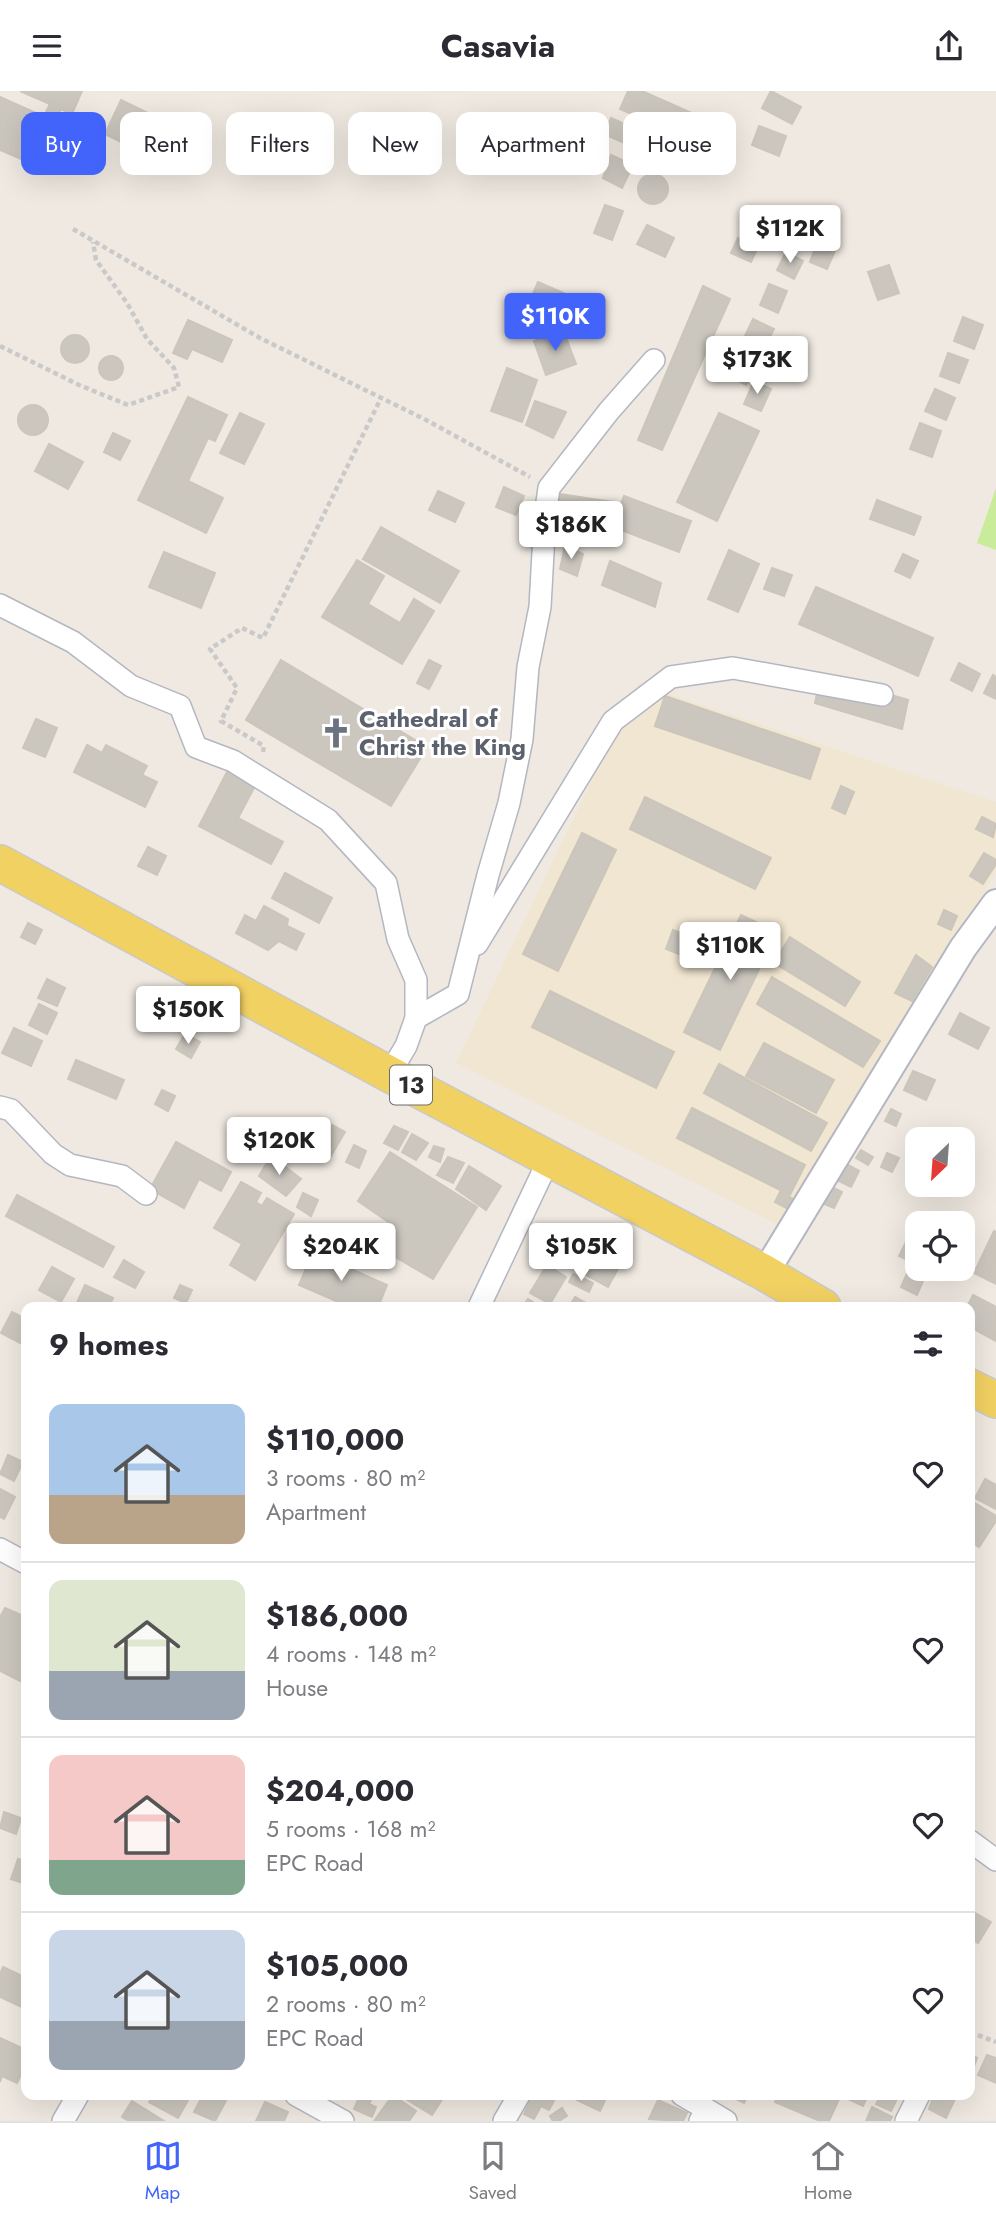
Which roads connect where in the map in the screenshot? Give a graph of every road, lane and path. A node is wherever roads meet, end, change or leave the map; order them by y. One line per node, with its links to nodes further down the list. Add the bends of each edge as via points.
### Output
1 (73, 229): 2 (path)
2 (93, 241): 3 (path, via 96,260 147,339 174,368 179,387 128,405); 5 (path, via 260,338)
3 (0, 346)
4 (654, 360): 6 (street)
5 (381, 398): 6 (path); 9 (path, via 263,638 242,628 210,649 237,688 221,721 264,746)
6 (549, 488): 12 (street, via 540,607 528,667 522,739)
7 (0, 605): 9 (street, via 73,642 131,686 180,706 196,747 233,761)
8 (882, 695): 12 (street, via 733,668 671,677 613,720)
9 (260, 778): 13 (street, via 328,820 386,883 398,939 416,980)
10 (0, 863): 14 (main road, 13)
11 (996, 903): 18 (street, via 963,948)
12 (467, 961): 13 (street, via 458,994)
13 (415, 1018): 14 (street, via 406,1046)
14 (389, 1074): 16 (main road, 13)
15 (0, 1107): 17 (street, via 11,1110 53,1154 70,1165 122,1175)
16 (550, 1159): 18 (main road, 13); 19 (street)
17 (146, 1194)
18 (765, 1273): 20 (main road, 13)
19 (481, 1302)
20 (814, 1302)
21 (975, 1390): 22 (main road)
22 (996, 1400)
23 (0, 1549): 24 (street)
24 (21, 1560)
25 (975, 1845): 26 (street)
26 (996, 1860)
27 (975, 2034): 28 (path)
28 (996, 2042)
29 (75, 2100): 35 (street)
30 (305, 2100): 36 (street)
31 (516, 2100): 37 (street)
32 (687, 2100): 34 (street)
33 (916, 2100): 39 (street)
34 (703, 2115): 38 (street)
35 (63, 2121)
36 (343, 2121)
37 (504, 2121)
38 (726, 2121)
39 (906, 2121)

